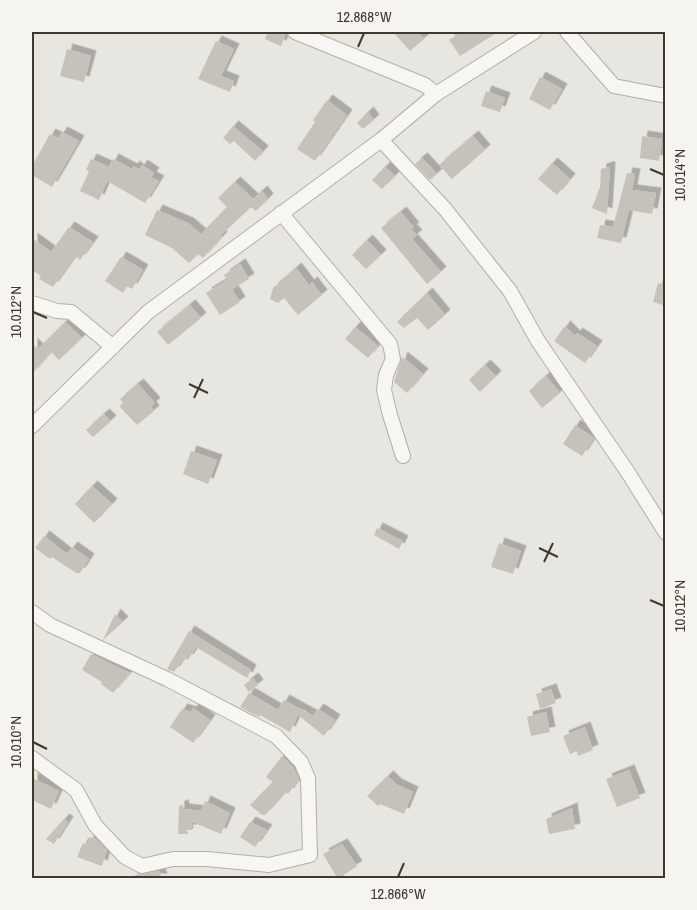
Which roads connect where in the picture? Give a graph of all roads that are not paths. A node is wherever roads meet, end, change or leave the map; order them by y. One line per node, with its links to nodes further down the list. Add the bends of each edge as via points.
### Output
1 (296, 32): 4 (street, via 425,85)
2 (534, 32): 4 (street)
3 (567, 32): 5 (street, via 614,86)
4 (436, 94): 6 (street)
5 (666, 96)
6 (381, 140): 7 (street); 12 (street, via 445,209 510,291 538,341)
7 (281, 213): 9 (street, via 148,312); 11 (street, via 390,344 393,359 384,390)
8 (32, 303): 9 (street, via 71,312)
9 (113, 347): 10 (street)
10 (32, 426)
11 (403, 456)
12 (666, 533)
13 (32, 612): 14 (street, via 276,736 301,762 308,778 310,855 269,865 173,859 142,866 125,857 95,825 76,790)
14 (32, 758)

